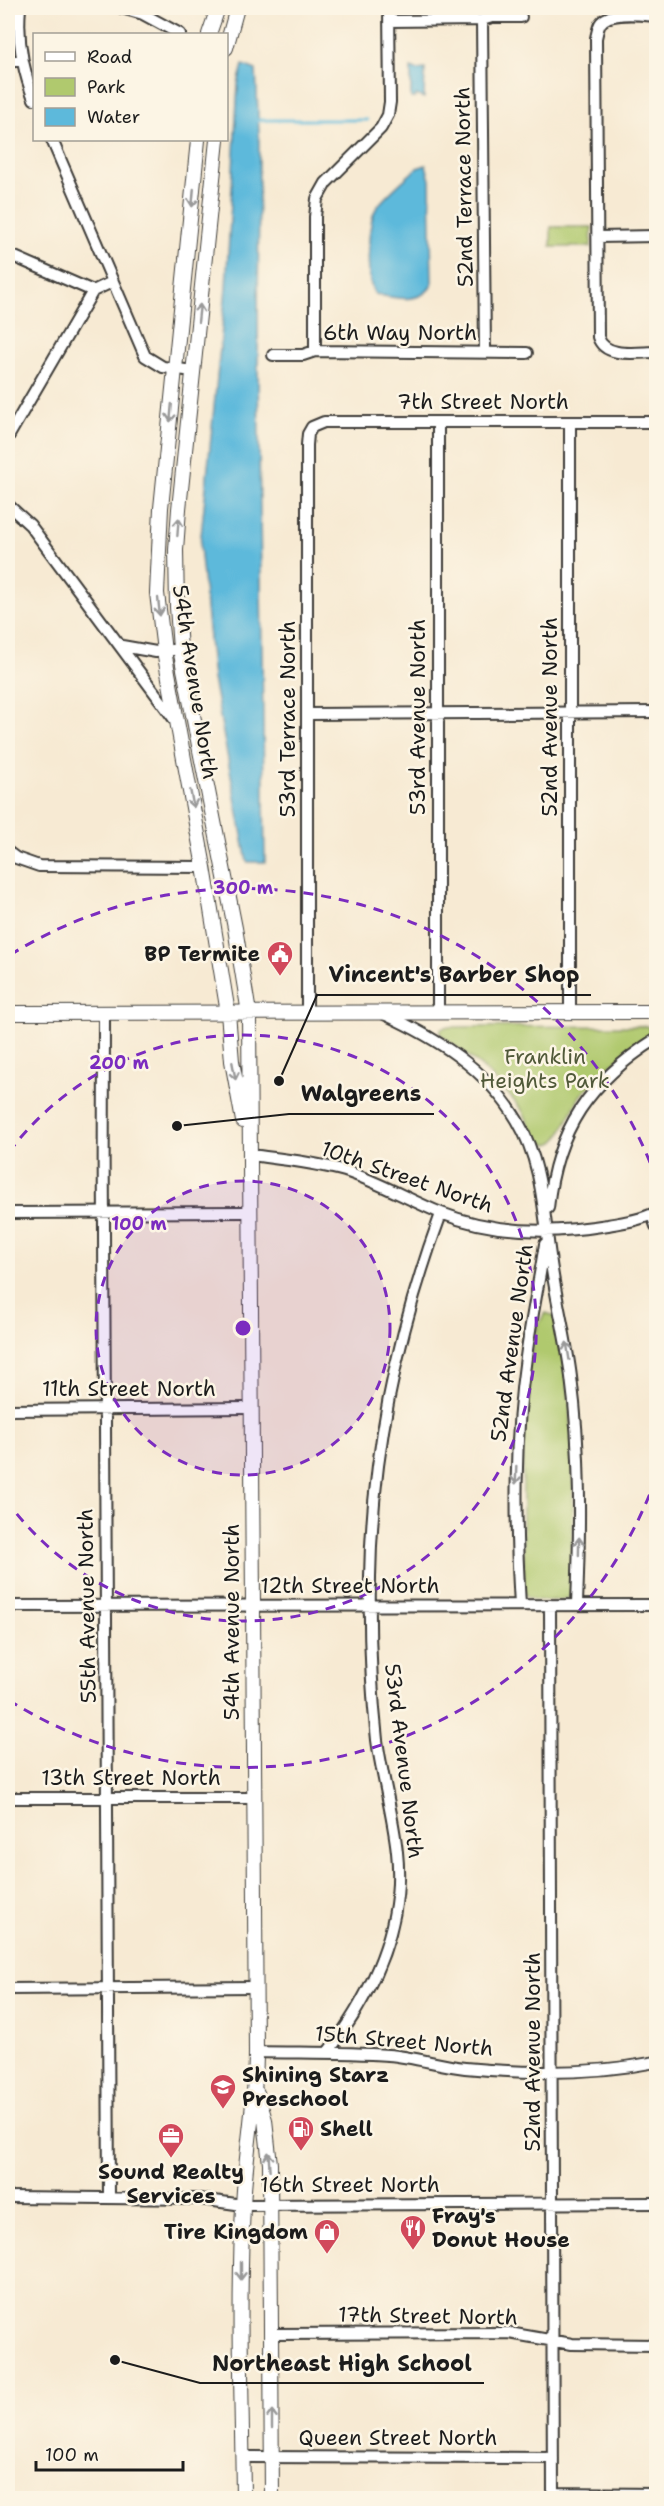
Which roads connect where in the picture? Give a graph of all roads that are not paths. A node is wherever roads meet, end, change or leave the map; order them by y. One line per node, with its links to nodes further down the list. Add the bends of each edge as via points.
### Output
1 (20, 8): 10 (street)
2 (122, 8): 11 (street, via 143,14)
3 (218, 8): 12 (main road)
4 (237, 8): 13 (main road)
5 (389, 8): 9 (street)
6 (657, 16): 21 (street, via 612,17 600,25 596,38)
7 (521, 17): 8 (street)
8 (482, 20): 9 (street); 27 (street, 52nd Terrace North)
9 (389, 21): 25 (street, via 388,115 381,128 326,183 315,207)
10 (13, 26): 14 (street)
11 (178, 33)
12 (209, 33)
13 (228, 41)
14 (22, 60): 15 (street); 16 (street)
15 (8, 62)
16 (33, 96)
17 (52, 141): 23 (street)
18 (198, 141): 30 (main road, 54th Avenue North, one-way to 30)
19 (217, 141): 31 (main road, 54th Avenue North, one-way to 19)
20 (657, 236): 21 (street)
21 (598, 237): 26 (street, via 600,343 613,352)
22 (8, 254): 24 (street)
23 (112, 282): 24 (street); 30 (street, via 145,356 163,368)
24 (93, 291): 36 (street)
25 (315, 351): 27 (street, 6th Way North); 29 (street, 6th Way North)
26 (657, 352)
27 (485, 353): 28 (street, 6th Way North)
28 (526, 353)
29 (273, 355)
30 (175, 370): 31 (street); 40 (main road, 54th Avenue North, one-way to 40, via 157,558)
31 (193, 371): 39 (main road, 54th Avenue North, one-way to 31, via 176,550)
32 (438, 422): 33 (street, 7th Street North); 35 (street, 7th Street North, via 324,422); 44 (street, 53rd Avenue North)
33 (570, 422): 34 (street, 7th Street North); 41 (street, 52nd Avenue North)
34 (657, 422)
35 (312, 427): 43 (street, 53rd Terrace North, via 307,445)
36 (8, 437)
37 (8, 505): 38 (street, via 30,525)
38 (122, 646): 40 (street); 45 (street)
39 (180, 649): 40 (street); 55 (main road, 54th Avenue North)
40 (164, 651): 45 (main road, 54th Avenue North)
41 (570, 712): 42 (street); 44 (street); 50 (street, 52nd Avenue North)
42 (657, 712)
43 (307, 714): 44 (street); 48 (street, 53rd Terrace North)
44 (437, 714): 49 (street, 53rd Avenue North)
45 (176, 720): 47 (main road, 54th Avenue North, one-way to 47)
46 (8, 852): 47 (street, via 39,866)
47 (204, 867): 54 (main road, 54th Avenue North)
48 (307, 1012): 55 (main road); 56 (main road)
49 (438, 1012): 50 (main road); 56 (main road)
50 (570, 1012): 51 (main road)
51 (657, 1012)
52 (8, 1013): 53 (main road)
53 (104, 1013): 54 (main road); 61 (street, 55th Avenue North)
54 (228, 1013): 55 (main road); 58 (main road, 54th Avenue North, one-way to 58, via 232,1061)
55 (249, 1013): 58 (main road, 54th Avenue North)
56 (381, 1013): 65 (street, 52nd Avenue North, via 452,1050 496,1090 517,1120 534,1157 542,1182)
57 (657, 1039): 65 (street, via 613,1071 582,1104 559,1153)
58 (250, 1155): 59 (main road, 54th Avenue North); 63 (street, 10th Street North, via 344,1171)
59 (250, 1212): 61 (street); 66 (main road, 54th Avenue North)
60 (8, 1213): 61 (street)
61 (103, 1213): 67 (street, 55th Avenue North)
62 (654, 1213): 64 (street); 65 (street, 10th Street North, via 621,1223)
63 (441, 1214): 65 (street, 10th Street North, via 519,1232); 70 (street, 53rd Avenue North, via 412,1297 387,1409 372,1516)
64 (657, 1226)
65 (547, 1230): 69 (street, 52nd Avenue North, one-way to 65, via 576,1423); 71 (street, 52nd Avenue North, one-way to 71, via 526,1357 517,1454)
66 (251, 1408): 67 (street, 11th Street North); 76 (main road, 54th Avenue North)
67 (104, 1409): 68 (street, 11th Street North); 75 (street, 55th Avenue North)
68 (8, 1410)
69 (577, 1604): 72 (street, 12th Street North); 73 (street, 12th Street North)
70 (369, 1605): 71 (street, 12th Street North); 76 (street, 12th Street North); 84 (street, 53rd Avenue North, via 377,1740 397,1851 397,1905 384,1954 363,2001)
71 (520, 1605): 72 (street, 12th Street North)
72 (550, 1605): 86 (street, 52nd Avenue North)
73 (657, 1605)
74 (8, 1606): 75 (street, 12th Street North)
75 (106, 1606): 76 (street, 12th Street North); 79 (street, 55th Avenue North)
76 (254, 1606): 78 (main road, 54th Avenue North)
77 (8, 1798): 79 (street, 13th Street North)
78 (255, 1798): 79 (street, 13th Street North); 80 (main road, 54th Avenue North)
79 (109, 1799): 81 (street, 55th Avenue North)
80 (256, 1987): 81 (street); 83 (main road, 54th Avenue North)
81 (108, 1988): 82 (street); 89 (street, 55th Avenue North)
82 (8, 1989)
83 (256, 2052): 84 (street, 15th Street North); 87 (main road, 54th Avenue North)
84 (328, 2052): 86 (street, 15th Street North, via 391,2055 466,2068)
85 (657, 2062): 86 (street, 15th Street North)
86 (552, 2071): 91 (street, 52nd Avenue North)
87 (256, 2088): 92 (main road, 54th Avenue North); 93 (main road, 54th Avenue North, one-way to 87, via 265,2120)
88 (8, 2197): 89 (street, 16th Street North)
89 (109, 2198): 92 (street, 16th Street North, via 200,2199)
90 (657, 2203): 91 (street, 16th Street North)
91 (552, 2204): 93 (street, 16th Street North); 95 (street, 52nd Avenue North)
92 (243, 2205): 93 (street, 16th Street North); 97 (main road, 54th Avenue North, one-way to 97)
93 (270, 2205): 94 (main road, 54th Avenue North)
94 (271, 2334): 95 (street, 17th Street North, via 509,2333); 98 (main road, 54th Avenue North, one-way to 94)
95 (552, 2340): 96 (street, 17th Street North, via 572,2344); 99 (street, 52nd Avenue North)
96 (657, 2345)
97 (243, 2457): 98 (street, Queen Street North); 102 (main road, 54th Avenue North)
98 (272, 2457): 99 (street, Queen Street North); 103 (main road, 54th Avenue North)
99 (553, 2458): 101 (street, 52nd Avenue North)
100 (657, 2494): 101 (street)
101 (553, 2496)
102 (243, 2499)
103 (272, 2499)

